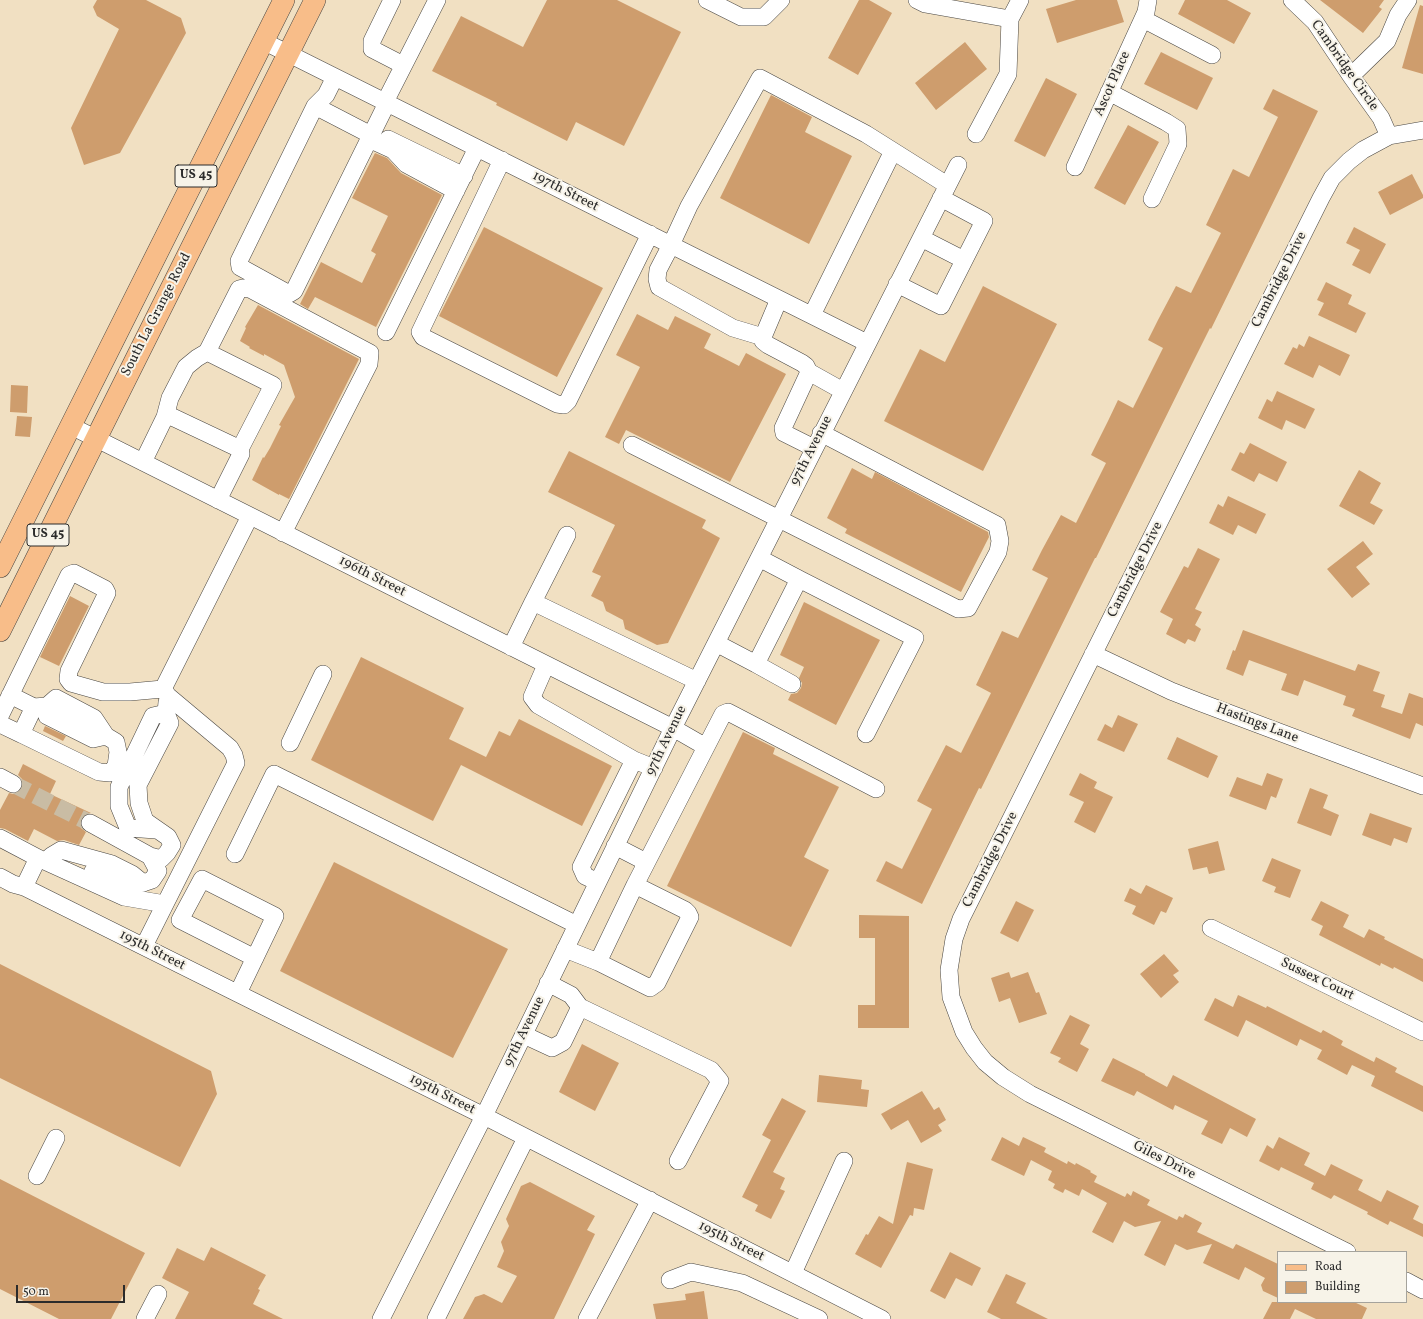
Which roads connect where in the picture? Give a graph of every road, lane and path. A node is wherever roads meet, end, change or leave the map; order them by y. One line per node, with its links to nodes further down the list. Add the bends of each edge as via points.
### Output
1 (284, 0): 14 (main road, South La Grange Road / US 45)
2 (315, 0): 15 (main road, South La Grange Road / US 45)
3 (392, 0): 17 (street, via 372,41 372,49)
4 (437, 0): 17 (street)
5 (706, 0): 6 (street, via 741,17 764,17)
6 (781, 0)
7 (917, 0): 12 (street, via 926,4)
8 (1020, 0): 12 (street)
9 (1148, 0): 13 (street, Ascot Place)
10 (1292, 0): 18 (street, Cambridge Circle, via 1315,22)
11 (1408, 0): 18 (street, via 1386,41)
12 (1010, 19): 24 (street, via 1008,74)
13 (1143, 19): 16 (street); 20 (street, Ascot Place)
14 (263, 41): 15 (street, 197th Street); 51 (main road, South La Grange Road / US 45)
15 (288, 54): 19 (street, 197th Street); 52 (main road, South La Grange Road / US 45)
16 (1212, 55)
17 (403, 66): 21 (street)
18 (1350, 76): 26 (street, Cambridge Circle, via 1381,118)
19 (335, 77): 21 (street, 197th Street); 22 (street, via 326,95)
20 (1109, 92): 31 (street, Ascot Place); 34 (street, via 1177,129 1178,144)
21 (386, 102): 25 (street); 27 (street, 197th Street)
22 (315, 106): 25 (street); 39 (street, via 239,261 240,267)
23 (1423, 130): 26 (street, Cambridge Drive)
24 (976, 134)
25 (371, 135): 32 (street); 39 (street, via 294,291 289,294)
26 (1389, 136): 69 (street, Cambridge Drive, via 1348,161 1332,178)
27 (477, 148): 29 (street, 197th Street); 32 (street)
28 (893, 151): 33 (street); 37 (street, via 760,78 689,206); 43 (street)
29 (502, 160): 35 (street, 197th Street); 35 (street, via 420,332 423,337 557,404 564,405 568,401)
30 (958, 165): 33 (street, 97th Avenue)
31 (1075, 167)
32 (460, 183): 44 (street)
33 (944, 192): 36 (street, 97th Avenue); 38 (street, via 984,221)
34 (1152, 199)
35 (650, 234): 37 (street, 197th Street)
36 (921, 238): 38 (street); 40 (street, 97th Avenue)
37 (671, 245): 42 (street, 197th Street); 45 (street, via 658,270 659,287 733,328)
38 (964, 260): 40 (street, via 941,306)
39 (250, 273): 41 (street)
40 (897, 284): 46 (street, 97th Avenue)
41 (243, 288): 47 (street, via 239,289); 60 (street, via 250,289 370,353 369,364)
42 (779, 299): 43 (street, 197th Street); 45 (street)
43 (812, 315): 46 (street, 197th Street)
44 (386, 332)
45 (763, 337): 48 (street, via 763,341 768,345 806,366)
46 (867, 343): 49 (street, 97th Avenue)
47 (207, 352): 50 (street, via 186,367 170,398); 55 (street, via 273,384)
48 (809, 372): 49 (street); 53 (street, via 783,428 784,433)
49 (843, 391): 53 (street, 97th Avenue)
50 (166, 414): 55 (street); 56 (street)
51 (71, 426): 52 (street, 196th Street); 63 (main road, South La Grange Road / US 45)
52 (96, 439): 56 (street, 196th Street); 66 (main road, South La Grange Road / US 45)
53 (818, 441): 59 (street, 97th Avenue); 59 (street, via 997,525 1000,541 998,552 968,608 958,609)
54 (632, 445): 59 (street)
55 (240, 450): 57 (street, via 241,454)
56 (143, 462): 57 (street, 196th Street)
57 (218, 500): 58 (street, 196th Street)
58 (250, 516): 60 (street, 196th Street); 75 (street)
59 (778, 519): 62 (street, 97th Avenue)
60 (284, 533): 68 (street, 196th Street)
61 (567, 534): 65 (street)
62 (758, 558): 64 (street); 67 (street, 97th Avenue)
63 (0, 567)
64 (799, 579): 70 (street); 82 (street, via 915,638)
65 (533, 602): 68 (street); 73 (street)
66 (0, 631)
67 (716, 643): 70 (street); 73 (street, 97th Avenue)
68 (511, 647): 71 (street, 196th Street)
69 (1093, 654): 87 (street, Hastings Lane, via 1171,691); 112 (street, Cambridge Drive, via 954,939 949,970 951,997 964,1032)
70 (756, 664): 74 (street)
71 (546, 665): 80 (street, 196th Street); 85 (street, via 532,697 538,705)
72 (323, 674): 83 (street)
73 (696, 681): 80 (street, 97th Avenue)
74 (792, 684)
75 (165, 692): 76 (street, via 103,692 71,683 68,671 107,593 105,589 74,573 70,575); 93 (street, via 166,713 153,716 119,787 119,806 128,828 156,830 168,837 172,845 161,860); 100 (street, via 230,748 236,763)
76 (10, 695): 77 (street); 78 (street)
77 (40, 707): 81 (street); 81 (street, via 47,716 86,736 93,739 106,736 116,742 116,766 110,772 99,772)
78 (0, 716)
79 (0, 724): 81 (street)
80 (673, 728): 84 (street, 196th Street); 86 (street, 97th Avenue)
81 (21, 734)
82 (866, 734)
83 (290, 743)
84 (706, 747): 88 (street, via 723,714 728,712); 95 (street)
85 (634, 760): 86 (street); 97 (street, via 582,867 585,876)
86 (654, 768): 91 (street, 97th Avenue)
87 (1423, 786)
88 (876, 789)
89 (90, 823): 93 (street)
90 (0, 838): 94 (street)
91 (615, 846): 95 (street); 97 (street, 97th Avenue)
92 (235, 854): 101 (street, via 274,774)
93 (150, 856): 94 (street, via 158,870 152,880 128,885 68,860)
94 (44, 857): 99 (street); 100 (street, via 124,897)
95 (646, 862): 98 (street)
96 (0, 877): 99 (street, 195th Street)
97 (598, 882): 101 (street, 97th Avenue)
98 (635, 885): 106 (street); 106 (street, via 685,910 690,917 657,983 650,988)
99 (24, 887): 103 (street, 195th Street)
100 (165, 904): 103 (street)
101 (577, 925): 104 (street, 97th Avenue)
102 (1211, 928): 110 (street, Sussex Court)
103 (144, 946): 108 (street, 195th Street)
104 (565, 949): 106 (street); 107 (street, 97th Avenue)
105 (255, 958): 105 (street, via 275,916 202,879 180,920); 108 (street)
106 (598, 962)
107 (548, 983): 109 (street, via 571,994); 111 (street, 97th Avenue)
108 (238, 993): 113 (street, 195th Street)
109 (580, 1007): 111 (street, via 563,1042 552,1048); 116 (street, via 711,1070 720,1081)
110 (1423, 1032)
111 (524, 1035): 113 (street, 97th Avenue)
112 (985, 1062): 120 (street, Giles Drive, via 1030,1094)
113 (484, 1116): 115 (street, 195th Street); 127 (street, 97th Avenue)
114 (56, 1138): 118 (street)
115 (526, 1138): 119 (street, 195th Street); 128 (street)
116 (678, 1161)
117 (844, 1161): 121 (street)
118 (36, 1176)
119 (650, 1200): 121 (street, 195th Street); 129 (street)
120 (1345, 1251)
121 (793, 1273): 131 (street, 195th Street)
122 (670, 1280): 130 (street, via 692,1272 742,1283)
123 (1407, 1282): 124 (street)
124 (1423, 1290)
125 (158, 1294): 126 (street)
126 (146, 1319)
127 (381, 1319)
128 (436, 1319)
129 (587, 1319)
130 (819, 1319)
131 (882, 1319)

